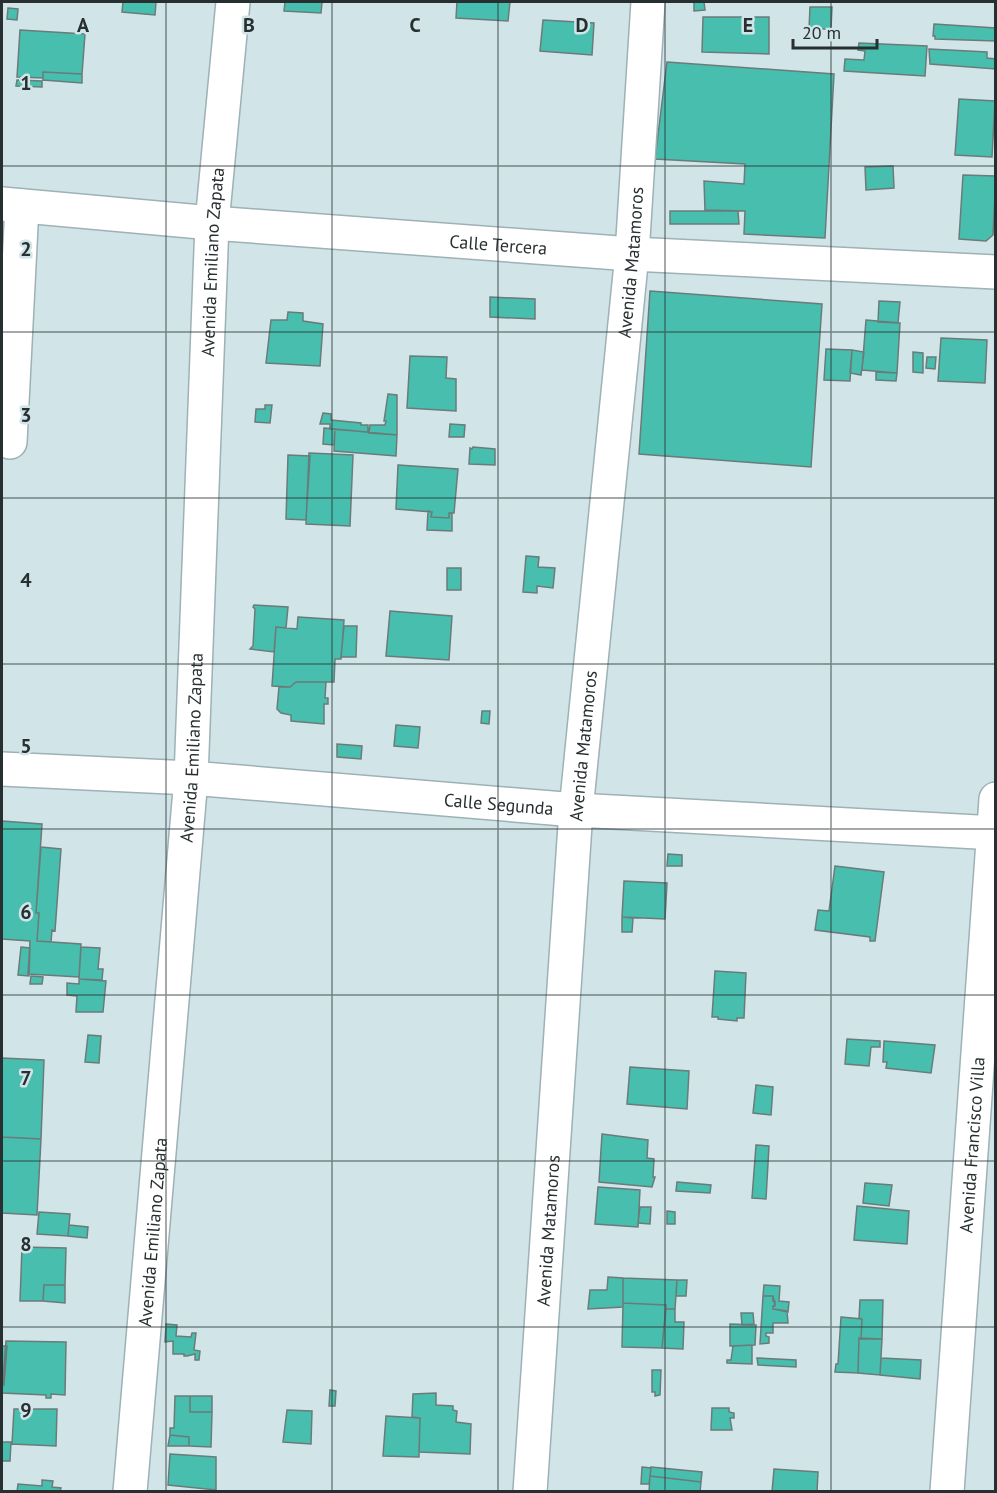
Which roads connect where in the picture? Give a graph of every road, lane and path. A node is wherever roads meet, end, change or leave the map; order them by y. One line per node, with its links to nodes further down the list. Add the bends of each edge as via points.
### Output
1 (233, 2): 4 (street, Avenida Emiliano Zapata)
2 (648, 2): 5 (street, Avenida Matamoros)
3 (12, 205): 4 (street, Calle Tercera); 7 (street)
4 (212, 223): 5 (street, Calle Tercera); 9 (street, Avenida Emiliano Zapata)
5 (632, 254): 6 (street, Calle Tercera); 11 (street, Avenida Matamoros)
6 (996, 272)
7 (10, 442)
8 (2, 769): 9 (street, Calle Segunda)
9 (191, 778): 11 (street, Calle Segunda); 13 (street, Avenida Emiliano Zapata)
10 (996, 799): 12 (street, Avenida Francisco Villa)
11 (576, 810): 12 (street, Calle Segunda); 14 (street, Avenida Matamoros)
12 (994, 832): 15 (street, Avenida Francisco Villa)
13 (130, 1491)
14 (530, 1491)
15 (947, 1491)

